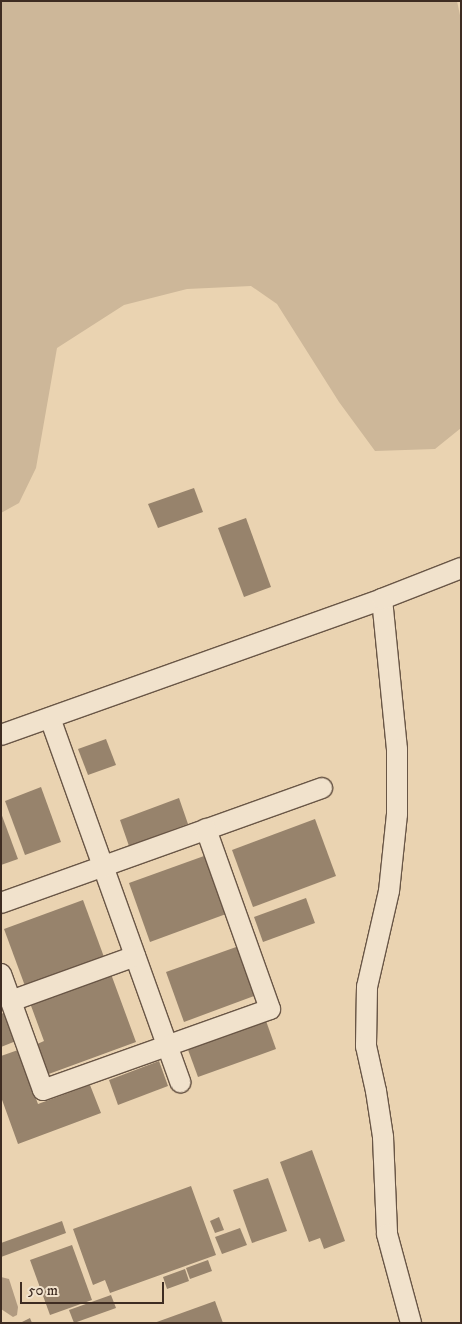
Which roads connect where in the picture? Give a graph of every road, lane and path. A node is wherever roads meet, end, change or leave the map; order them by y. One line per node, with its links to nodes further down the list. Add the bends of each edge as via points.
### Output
1 (461, 568): 2 (street)
2 (382, 599): 3 (street); 14 (street, via 397,749 397,814 389,891 367,987 366,1046 383,1137 387,1234)
3 (50, 718): 4 (street); 7 (street)
4 (1, 735)
5 (322, 788): 6 (street)
6 (206, 829): 7 (street); 12 (street, via 270,1009)
7 (103, 866): 8 (street); 9 (street)
8 (1, 903)
9 (135, 956): 11 (street); 12 (street)
10 (1, 974): 11 (street)
11 (11, 1001): 12 (street, via 43,1090)
12 (167, 1046): 13 (street)
13 (180, 1082)
14 (411, 1323)

